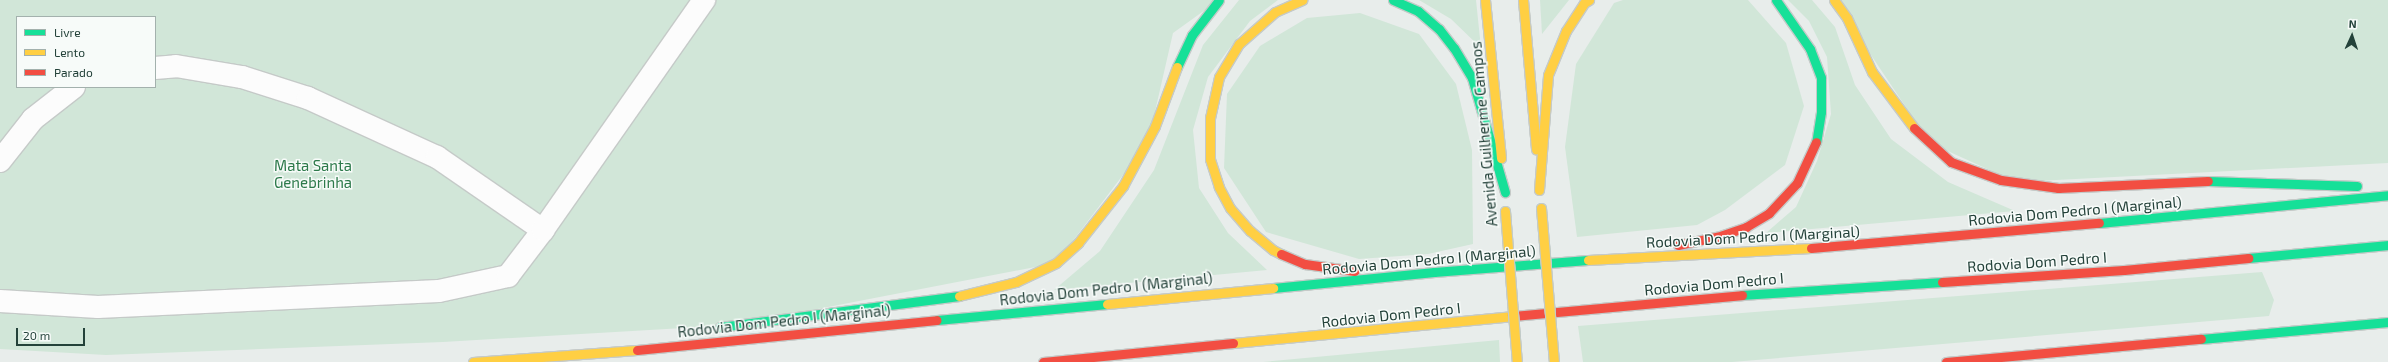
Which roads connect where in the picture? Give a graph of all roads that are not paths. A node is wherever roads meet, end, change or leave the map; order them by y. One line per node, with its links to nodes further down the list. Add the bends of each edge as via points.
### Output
1 (704, 0): 17 (street)
2 (1219, 0): 23 (main road, via 1192,35 1174,72 1155,126 1123,186 1078,243 1056,263 1016,282 962,296)
3 (1302, 0): 20 (main road, via 1275,12 1239,44 1219,77 1210,118 1210,159 1219,187 1230,208 1250,231 1273,250 1305,264 1373,273)
4 (1393, 0): 15 (main road, via 1418,11 1439,30 1454,48 1472,78)
5 (1485, 0): 15 (main road, Avenida Guilherme Campos)
6 (1523, 0): 14 (main road)
7 (1589, 0): 14 (main road, via 1584,3 1566,32 1548,76)
8 (1776, 0): 19 (main road, via 1810,49 1821,78 1821,112 1816,142 1797,183 1769,213 1746,227 1717,237)
9 (1834, 0): 13 (main road, via 1847,18 1872,72 1915,129 1951,162 2001,180 2058,188 2212,181)
10 (156, 68): 17 (street, via 176,66 242,77 308,98 437,157)
11 (73, 88): 12 (street, via 33,119)
12 (0, 161)
13 (2388, 187)
14 (1539, 190): 29 (main road, bridge)
15 (1505, 192): 28 (main road, Avenida Guilherme Campos, bridge)
16 (2388, 194): 19 (main road, Rodovia Dom Pedro I (Marginal), via 2139,220 1812,249)
17 (544, 230): 21 (street, via 508,276 439,291 98,307)
18 (2388, 245): 27 (main road, Rodovia Dom Pedro I, via 2124,270 1700,298)
19 (1608, 259): 20 (main road, Rodovia Dom Pedro I (Marginal))
20 (1434, 272): 25 (main road, Rodovia Dom Pedro I (Marginal))
21 (0, 301)
22 (2388, 322): 30 (main road)
23 (712, 329)
24 (673, 336): 25 (main road)
25 (572, 356): 26 (main road, Rodovia Dom Pedro I (Marginal))
26 (473, 362)
27 (1043, 362)
28 (1517, 362)
29 (1554, 362)
30 (1946, 362)

